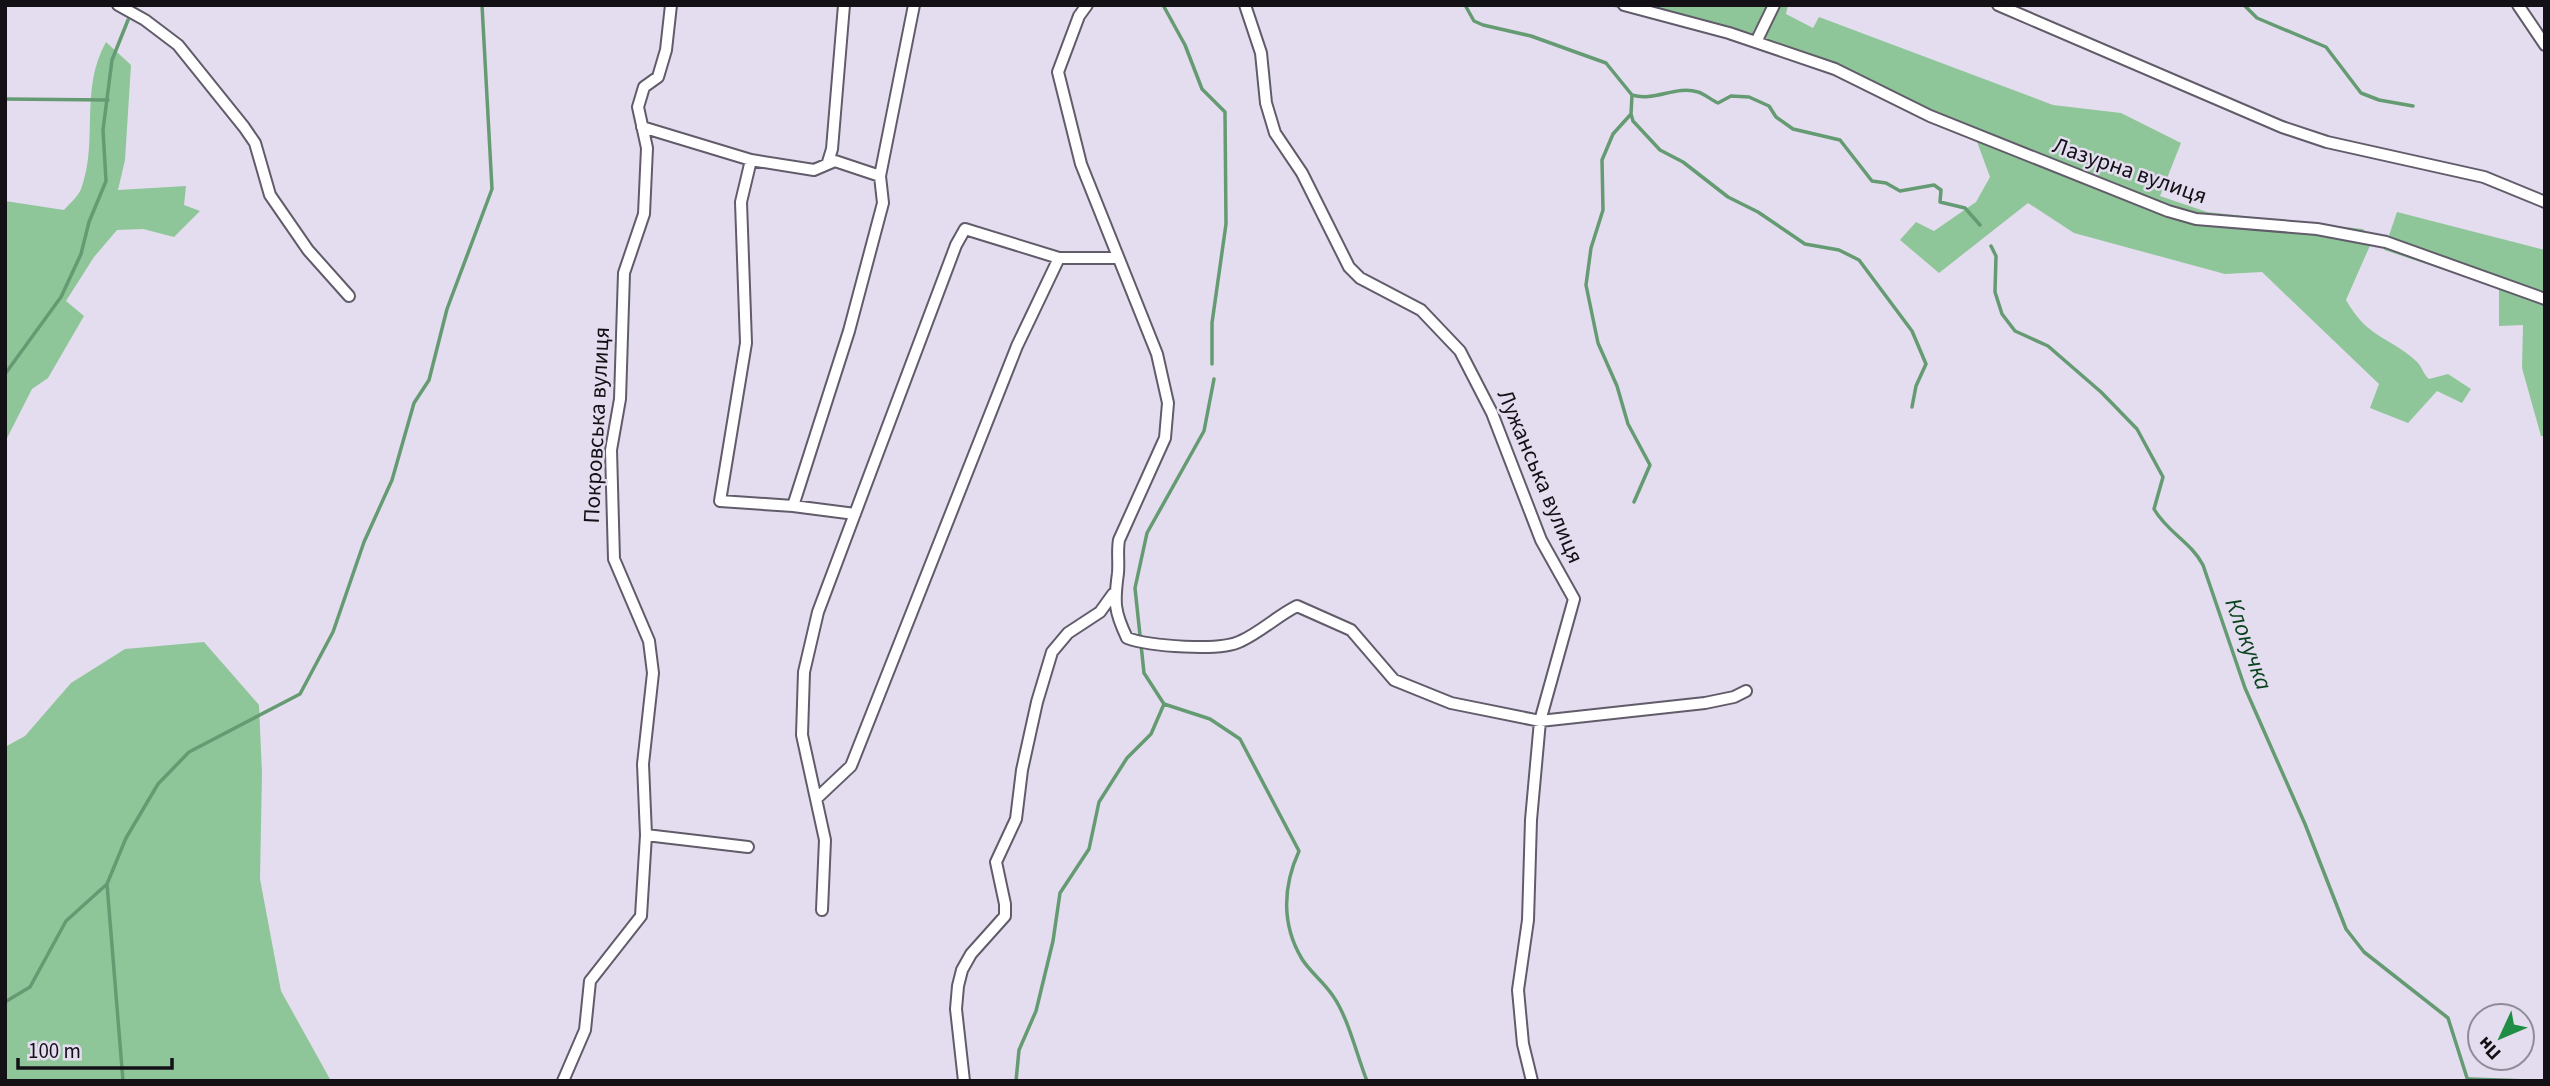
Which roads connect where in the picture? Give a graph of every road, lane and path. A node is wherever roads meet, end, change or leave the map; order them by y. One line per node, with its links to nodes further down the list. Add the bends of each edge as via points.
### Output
1 (118, 5): 20 (street, via 145,19 178,46 244,127 255,143 270,195 308,250)
2 (671, 5): 13 (street, Покровська вулиця, via 658,76 644,87 638,107)
3 (844, 5): 15 (street)
4 (914, 5): 16 (street)
5 (1087, 5): 19 (street, via 1058,72 1081,164)
6 (1245, 5): 26 (street, Лужанська вулиця, via 1261,53 1266,103 1275,133 1302,173 1349,267 1360,278 1421,310 1460,351 1492,412 1541,540 1574,599)
7 (1624, 5): 11 (street, Лазурна вулиця)
8 (1774, 5): 11 (street)
9 (1998, 5): 17 (street, via 2272,123 2326,142 2484,177)
10 (2518, 5): 12 (street)
11 (1756, 42): 21 (street, Лазурна вулиця, via 1835,69 1921,112 2168,211 2196,219 2317,229 2386,242)
12 (2545, 45)
13 (642, 127): 14 (street); 28 (street, Покровська вулиця, via 647,148 643,214 624,273 620,399 611,450 611,519 614,559 649,640 653,673 643,764)
14 (751, 160): 15 (street, via 814,170); 22 (street, via 741,202 746,343 720,501)
15 (828, 162): 16 (street)
16 (880, 176): 22 (street, via 883,203 849,331)
17 (2545, 202)
18 (1059, 258): 19 (street); 23 (street, via 965,229); 27 (street, via 1017,346 851,766)
19 (1116, 258): 24 (street, via 1157,354 1168,403 1165,438 1119,540)
20 (349, 296)
21 (2545, 299)
22 (793, 506): 23 (street)
23 (855, 514): 27 (street, via 818,612 804,672 802,735)
24 (1113, 594): 26 (street, via 1126,638 1181,646 1238,643 1297,606 1351,630 1394,680 1451,703); 32 (street, via 1100,612 1068,632 1052,652 1022,770 1016,820 996,862 1005,916 971,954 958,986)
25 (1746, 691): 26 (street, via 1706,703)
26 (1540, 721): 33 (street, Лужанська вулиця, via 1528,920 1518,990)
27 (816, 799): 30 (street, via 825,840)
28 (646, 835): 29 (street); 31 (street, Покровська вулиця, via 641,916 590,981 585,1030)
29 (748, 847)
30 (822, 910)
31 (563, 1081)
32 (964, 1081)
33 (1532, 1081)

